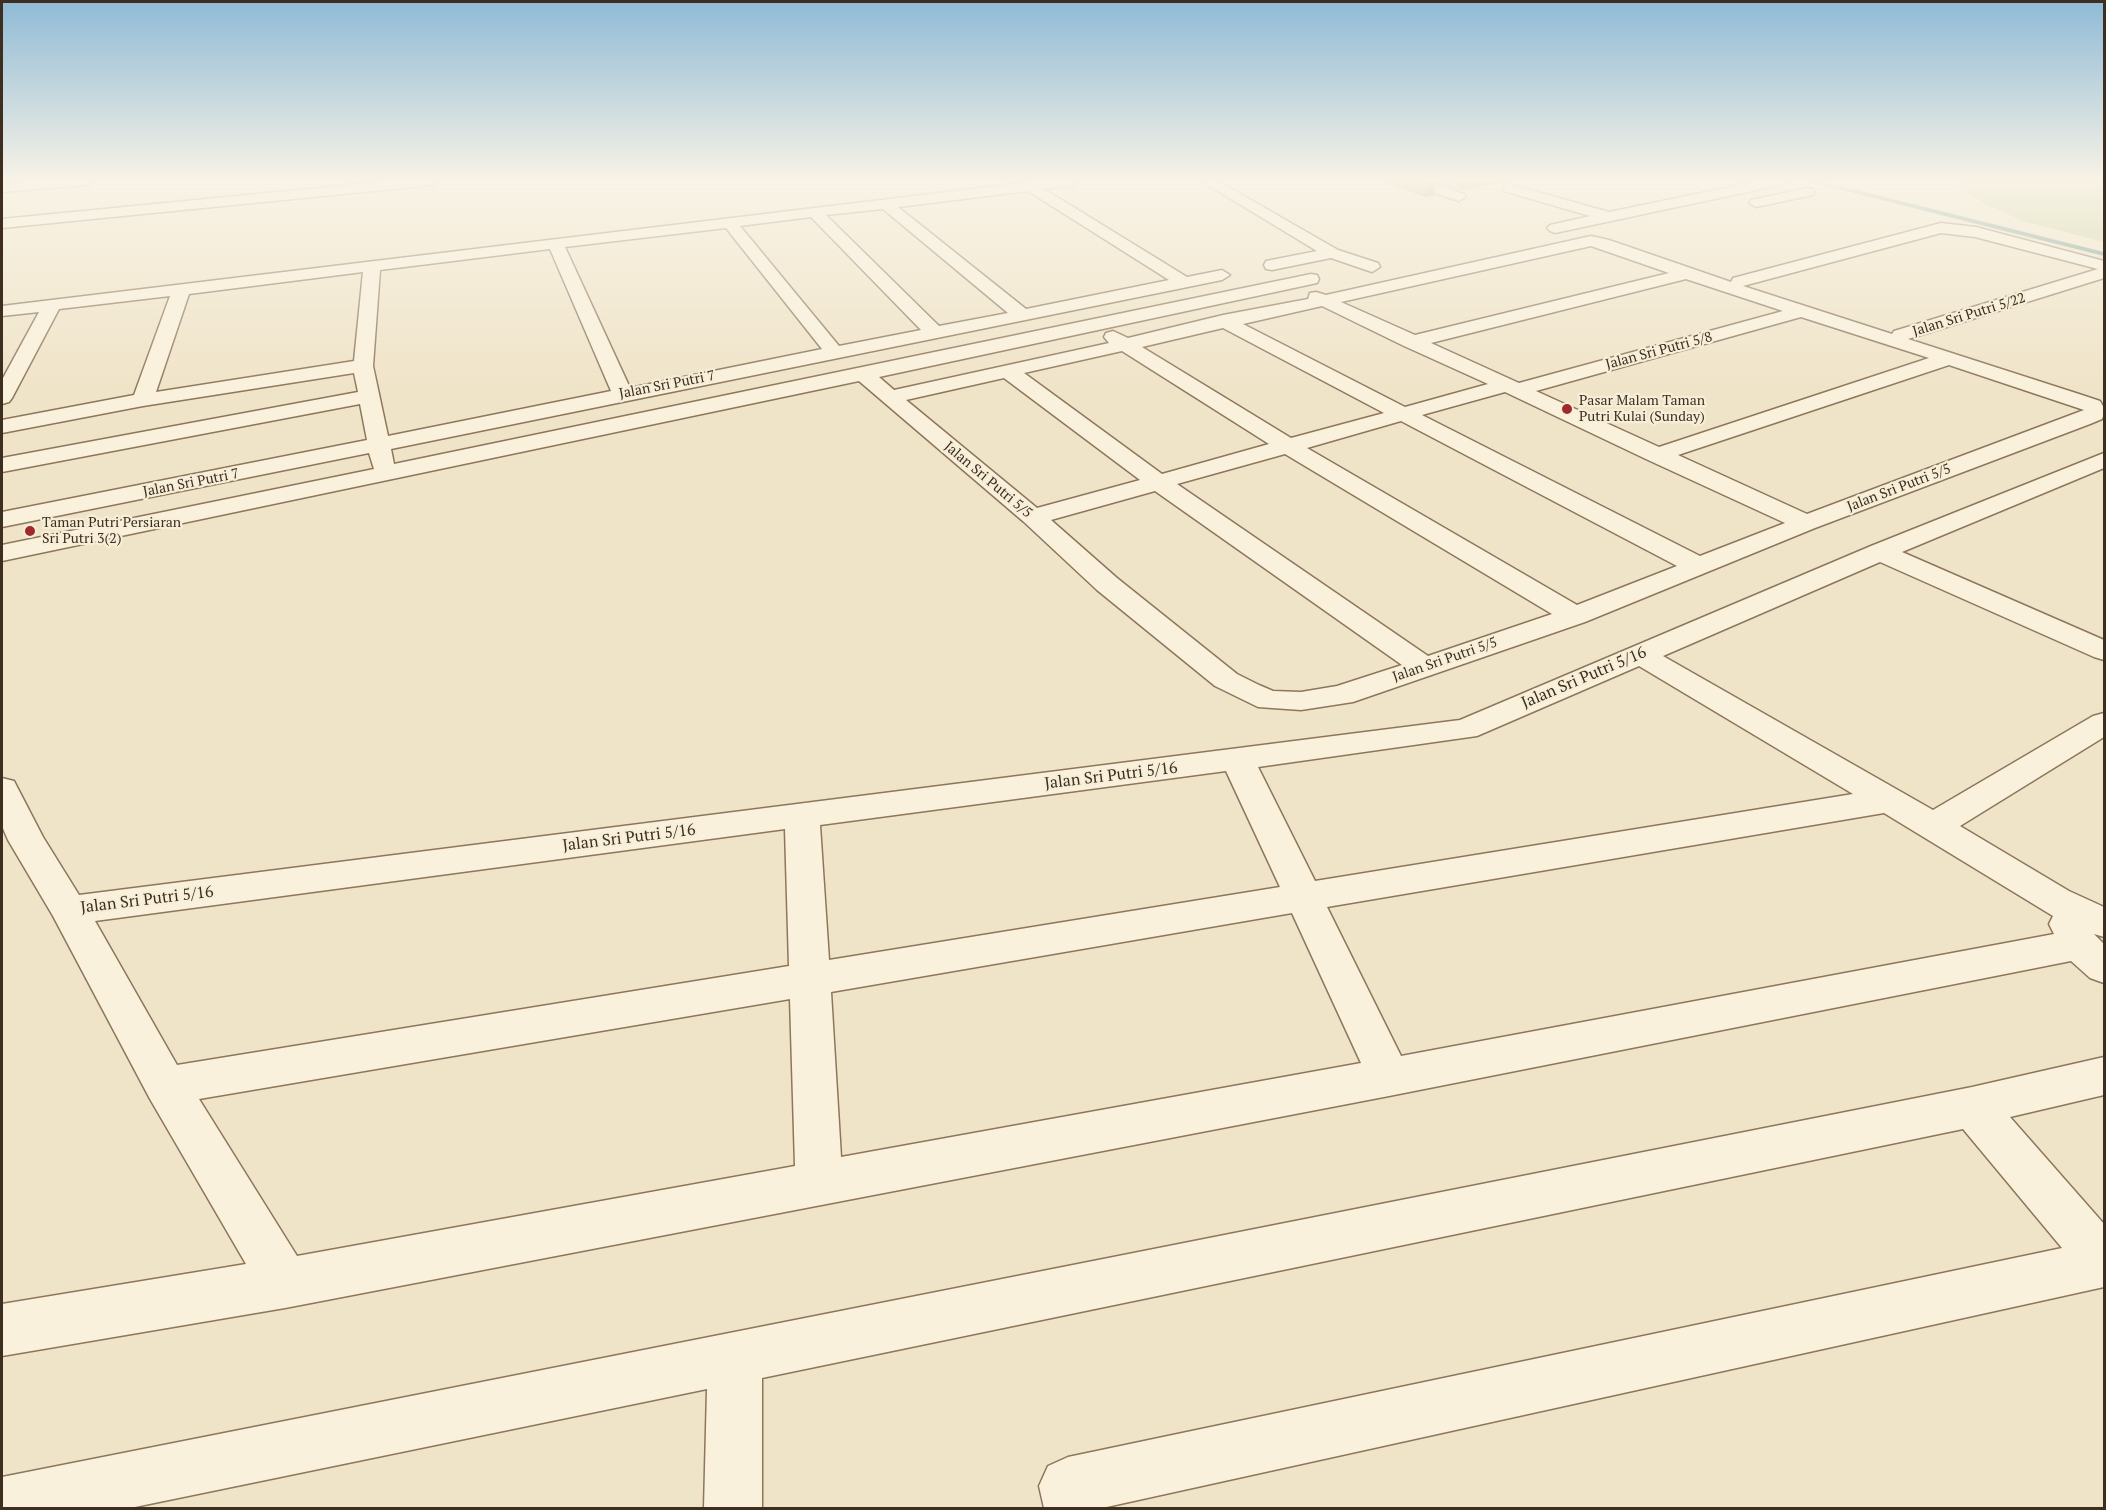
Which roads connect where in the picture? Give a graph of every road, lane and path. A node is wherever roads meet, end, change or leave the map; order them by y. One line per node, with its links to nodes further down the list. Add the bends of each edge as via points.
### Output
1 (494, 251): 15 (street)
2 (559, 251): 41 (street)
3 (753, 251): 35 (street)
4 (853, 251): 31 (street)
5 (944, 251): 28 (street)
6 (1134, 251): 20 (street)
7 (1329, 251): 13 (street)
8 (1543, 251): 24 (street)
9 (1626, 251): 19 (street)
10 (1649, 251): 21 (street)
11 (1853, 251): 21 (street)
12 (2047, 251): 16 (street)
13 (1332, 253): 17 (street); 20 (street, Jalan Sri Putri 7)
14 (1394, 262): 17 (street)
15 (372, 266): 23 (street); 37 (street)
16 (2104, 266)
17 (1372, 267): 22 (street)
18 (2104, 273): 32 (street, Jalan Sri Putri 5/22)
19 (1687, 274): 27 (street); 33 (street)
20 (1183, 282): 28 (street, Jalan Sri Putri 7)
21 (1739, 282): 32 (street)
22 (1288, 284): 24 (street); 30 (street)
23 (181, 290): 25 (street); 45 (street)
24 (1322, 300): 29 (street); 33 (street)
25 (52, 305): 26 (street); 44 (street)
26 (2, 311)
27 (1802, 311): 36 (street); 40 (street, Jalan Sri Putri 5/8)
28 (1022, 315): 31 (street, Jalan Sri Putri 7)
29 (1223, 321): 34 (street); 47 (street)
30 (1094, 325): 34 (street); 39 (street)
31 (934, 332): 35 (street, Jalan Sri Putri 7)
32 (1901, 335): 46 (street)
33 (1411, 342): 40 (street)
34 (1124, 343): 38 (street); 50 (street)
35 (834, 352): 41 (street, Jalan Sri Putri 7)
36 (1947, 359): 46 (street); 51 (street)
37 (363, 366): 42 (street); 45 (street)
38 (1006, 370): 43 (street); 55 (street)
39 (863, 374): 43 (street, Jalan Sri Putri 5/5); 54 (street)
40 (1512, 388): 47 (street, Jalan Sri Putri 5/8); 51 (street)
41 (623, 394): 49 (street, Jalan Sri Putri 7)
42 (369, 396): 49 (street); 53 (street)
43 (890, 397): 56 (street, Jalan Sri Putri 5/5)
44 (2, 398)
45 (143, 400): 48 (street)
46 (2098, 403): 58 (street, Jalan Sri Putri 5/5, via 2094,414 2082,419)
47 (1404, 414): 50 (street, Jalan Sri Putri 5/8); 61 (street)
48 (2, 426)
49 (379, 445): 54 (street); 57 (street, Jalan Sri Putri 7)
50 (1288, 446): 55 (street, Jalan Sri Putri 5/8); 62 (street)
51 (1656, 455): 58 (street)
52 (2104, 460): 59 (street, Jalan Sri Putri 5/16)
53 (2, 465)
54 (385, 472): 60 (street)
55 (1158, 482): 56 (street, Jalan Sri Putri 5/8); 65 (street)
56 (1033, 517): 65 (street, Jalan Sri Putri 5/5, via 1107,584 1226,680 1248,692 1269,700 1301,701 1342,695)
57 (2, 520)
58 (1806, 523): 61 (street, Jalan Sri Putri 5/5)
59 (1880, 552): 63 (street); 64 (street, Jalan Sri Putri 5/16)
60 (2, 553)
61 (1698, 566): 62 (street, Jalan Sri Putri 5/5)
62 (1575, 616): 65 (street, Jalan Sri Putri 5/5)
63 (2104, 651)
64 (1639, 654): 67 (street, Jalan Sri Putri 5/16, via 1466,729); 69 (street)
65 (1425, 667)
66 (2104, 723): 71 (street)
67 (1238, 760): 70 (street, Jalan Sri Putri 5/16); 73 (street)
68 (2, 789): 72 (street)
69 (1890, 801): 71 (street); 73 (street)
70 (802, 816): 74 (street, Jalan Sri Putri 5/16); 76 (street)
71 (1934, 826): 75 (street, via 2056,901)
72 (14, 845): 74 (street)
73 (1303, 896): 76 (street); 78 (street)
74 (69, 910): 79 (street)
75 (2096, 945): 78 (street)
76 (809, 980): 79 (street); 81 (street)
77 (2104, 1076): 80 (street)
78 (1389, 1077): 81 (street)
79 (166, 1086): 83 (street)
80 (1972, 1107): 82 (street); 85 (street)
81 (819, 1184): 83 (street)
82 (2104, 1262): 86 (street)
83 (285, 1283): 84 (street)
84 (2, 1330)
85 (735, 1358): 87 (street); 88 (street)
86 (1070, 1497)
87 (2, 1506)
88 (733, 1509)

